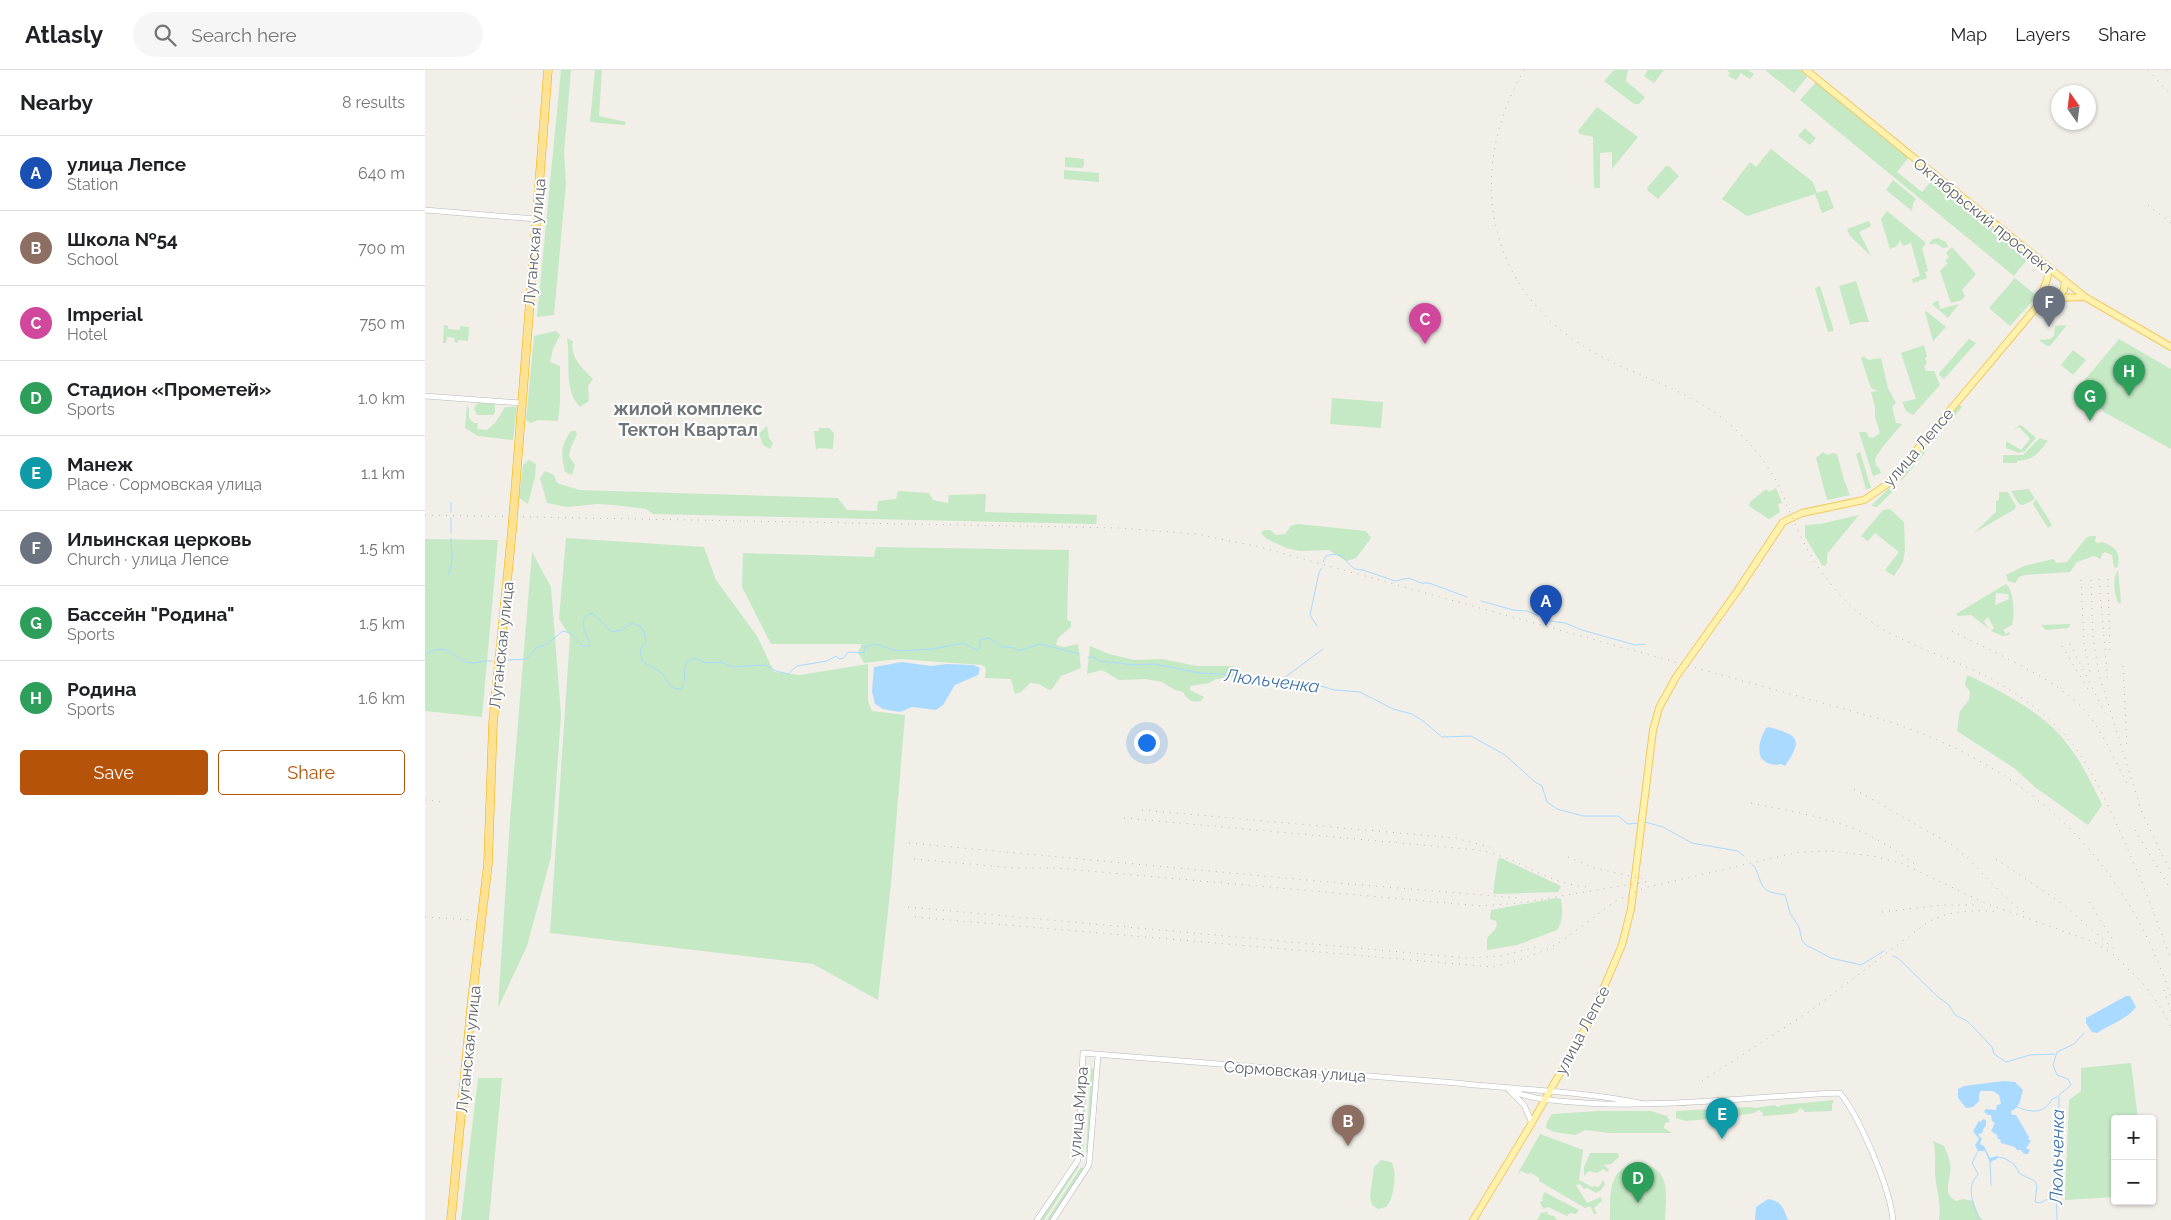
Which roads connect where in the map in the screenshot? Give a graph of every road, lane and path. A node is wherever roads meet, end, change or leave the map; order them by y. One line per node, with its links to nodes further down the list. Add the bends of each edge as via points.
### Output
1 (548, 70): 4 (highway, Луганская улица)
2 (1806, 70): 5 (main road, Октябрьский проспект)
3 (425, 210): 4 (street)
4 (536, 219): 13 (highway, Луганская улица)
5 (2048, 269): 6 (main road, Октябрьский проспект); 7 (main road, улица Лепсе)
6 (2063, 280): 7 (main road, via 2051,280); 8 (main road, via 2064,290); 9 (main road, Октябрьский проспект)
7 (2043, 289): 10 (main road, улица Лепсе)
8 (2056, 298): 9 (main road); 10 (main road)
9 (2085, 298): 11 (main road, Октябрьский проспект)
10 (2040, 303): 17 (main road, улица Лепсе, via 1889,483 1864,500 1802,513 1780,525 1666,692 1653,730 1631,908 1622,945 1597,1005)
11 (2171, 347)
12 (425, 396): 13 (street)
13 (521, 404): 21 (highway, Луганская улица, bridge, via 493,723 488,864)
14 (1083, 1053): 15 (street, Сормовская улица); 22 (street, улица Мира, via 1078,1160)
15 (1098, 1056): 16 (street, Сормовская улица); 23 (street, улица Мира, via 1089,1165)
16 (1506, 1089): 17 (street, Сормовская улица); 18 (street, Сормовская улица); 20 (street, via 1524,1105)
17 (1550, 1090): 18 (main road, улица Лепсе); 19 (street, Сормовская улица)
18 (1545, 1099): 19 (street, Сормовская улица, via 1629,1106); 20 (main road, улица Лепсе)
19 (1643, 1104): 25 (street, Сормовская улица, via 1840,1093 1863,1134 1884,1183)
20 (1531, 1123): 24 (main road, улица Лепсе)
21 (451, 1220)
22 (1037, 1220)
23 (1053, 1220)
24 (1473, 1220)
25 (1893, 1220)

